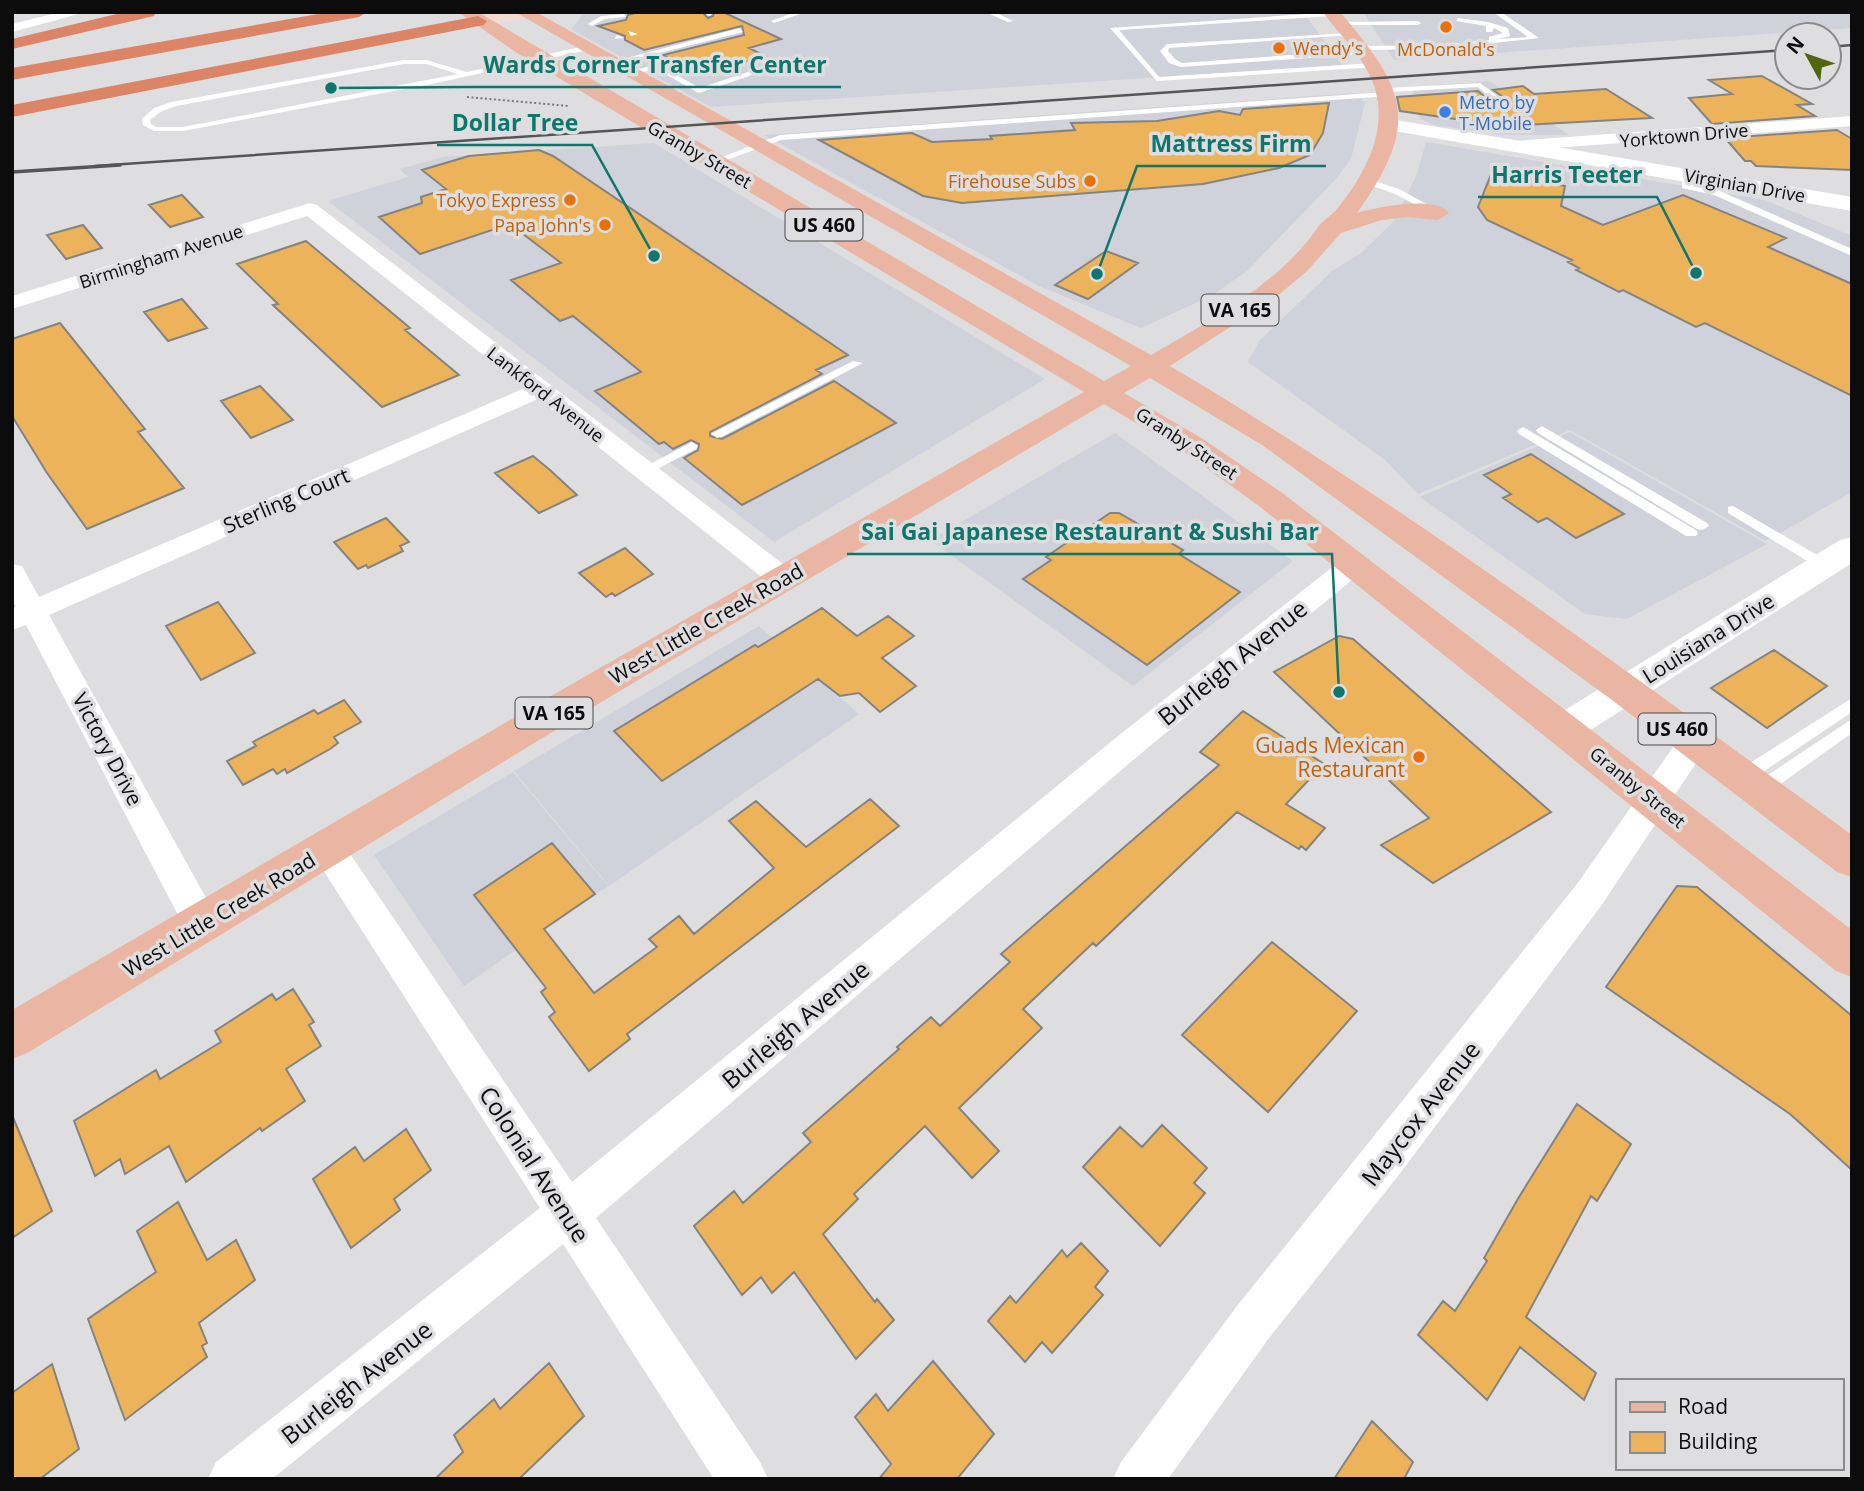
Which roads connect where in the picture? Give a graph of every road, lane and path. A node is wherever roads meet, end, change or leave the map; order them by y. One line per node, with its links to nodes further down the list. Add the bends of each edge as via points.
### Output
1 (79, 12): 21 (street)
2 (148, 12): 28 (highway)
3 (272, 12): 34 (highway)
4 (321, 12): 33 (highway)
5 (359, 12): 33 (highway)
6 (803, 12): 14 (lane)
7 (988, 12): 15 (lane)
8 (1386, 12): 18 (lane)
9 (1496, 12): 29 (lane, via 1535,38)
10 (526, 13): 12 (main road); 32 (main road, Granby Street / US 460)
11 (624, 16): 17 (lane)
12 (479, 17): 35 (main road, Granby Street / US 460); 42 (highway, via 439,20); 44 (highway, via 413,34)
13 (1458, 20): 19 (lane)
14 (774, 21)
15 (1010, 21)
16 (1418, 23): 18 (lane)
17 (592, 24)
18 (1390, 24): 23 (lane); 25 (lane)
19 (1488, 24): 27 (lane, via 1491,27); 27 (lane, via 1507,34)
20 (1148, 26): 25 (lane); 25 (lane, via 1114,28 1157,79); 30 (lane)
21 (12, 28)
22 (740, 30): 36 (lane)
23 (1398, 31)
24 (142, 32): 34 (highway)
25 (1350, 36): 30 (lane); 30 (lane, via 1181,65 1164,51); 31 (lane); 40 (main road, VA 165)
26 (1405, 38): 31 (lane)
27 (1480, 40): 29 (lane)
28 (12, 44)
29 (1464, 45): 31 (lane)
30 (1167, 46)
31 (1413, 46)
32 (585, 48): 35 (lane); 36 (main road, Granby Street / US 460)
33 (126, 55): 38 (highway)
34 (12, 56)
35 (541, 59): 39 (lane); 45 (main road, Granby Street / US 460)
36 (621, 68): 37 (lane, via 657,66 699,90); 48 (main road, Granby Street / US 460)
37 (766, 69)
38 (12, 74)
39 (467, 74): 39 (lane, via 183,129 154,129 146,119 174,104 404,62 426,62)
40 (1388, 92): 43 (lane, via 1480,85); 47 (main road, VA 165); 48 (lane, via 780,138)
41 (459, 96): 45 (path)
42 (12, 101)
43 (1505, 106)
44 (12, 111)
45 (629, 112): 50 (main road, Granby Street / US 460)
46 (1852, 121): 49 (street, Yorktown Drive)
47 (1390, 125): 49 (street, Virginian Drive); 52 (main road, VA 165, via 1382,154)
48 (758, 145): 50 (lane); 60 (main road, Granby Street / US 460)
49 (1515, 146): 51 (street, Virginian Drive)
50 (713, 162): 62 (main road, Granby Street / US 460)
51 (1686, 174): 53 (street, Virginian Drive); 57 (lane, via 1685,186 1717,194)
52 (1366, 181): 55 (lane); 56 (main road, VA 165)
53 (1852, 204)
54 (310, 209): 58 (street, Birmingham Avenue); 61 (street, Lankford Avenue)
55 (1438, 213): 56 (main road, via 1392,209)
56 (1328, 230): 60 (main road, VA 165, via 1265,295)
57 (1852, 253)
58 (12, 303)
59 (856, 363): 65 (lane)
60 (1149, 365): 62 (main road, West Little Creek Road / VA 165); 74 (main road, Granby Street / US 460, via 1359,498)
61 (540, 390): 67 (street, Lankford Avenue); 73 (street, Sterling Court)
62 (1106, 391): 70 (main road, Granby Street / US 460, via 1215,460); 72 (main road, West Little Creek Road / VA 165)
63 (1542, 430): 64 (lane, via 1697,529)
64 (1523, 431)
65 (717, 434)
66 (692, 446): 67 (lane)
67 (645, 470): 72 (street, Lankford Avenue)
68 (1733, 510): 69 (lane)
69 (1838, 557): 74 (street, Louisiana Drive)
70 (1354, 564): 77 (main road, Granby Street / US 460); 86 (street, Burleigh Avenue)
71 (12, 573): 73 (street, Victory Drive)
72 (782, 578): 81 (main road, West Little Creek Road / VA 165)
73 (22, 615): 83 (street, Victory Drive)
74 (1625, 690): 77 (street, Louisiana Drive); 78 (main road, Granby Street / US 460)
75 (1852, 704): 79 (lane)
76 (1852, 725): 79 (lane)
77 (1565, 728): 80 (main road, Granby Street / US 460)
78 (1694, 742): 79 (main road, Granby Street / US 460); 80 (street, Maycox Avenue)
79 (1750, 783): 82 (main road, Granby Street / US 460)
80 (1654, 799): 84 (main road, Granby Street / US 460); 89 (street, Maycox Avenue, via 1589,895 1253,1322)
81 (328, 849): 83 (main road, West Little Creek Road / VA 165); 86 (street, Colonial Avenue)
82 (1852, 859)
83 (202, 925): 85 (main road, West Little Creek Road / VA 165)
84 (1852, 957)
85 (12, 1036)
86 (567, 1214): 87 (street, Burleigh Avenue); 88 (street, Colonial Avenue)
87 (233, 1479)
88 (743, 1479)
89 (1138, 1479)

